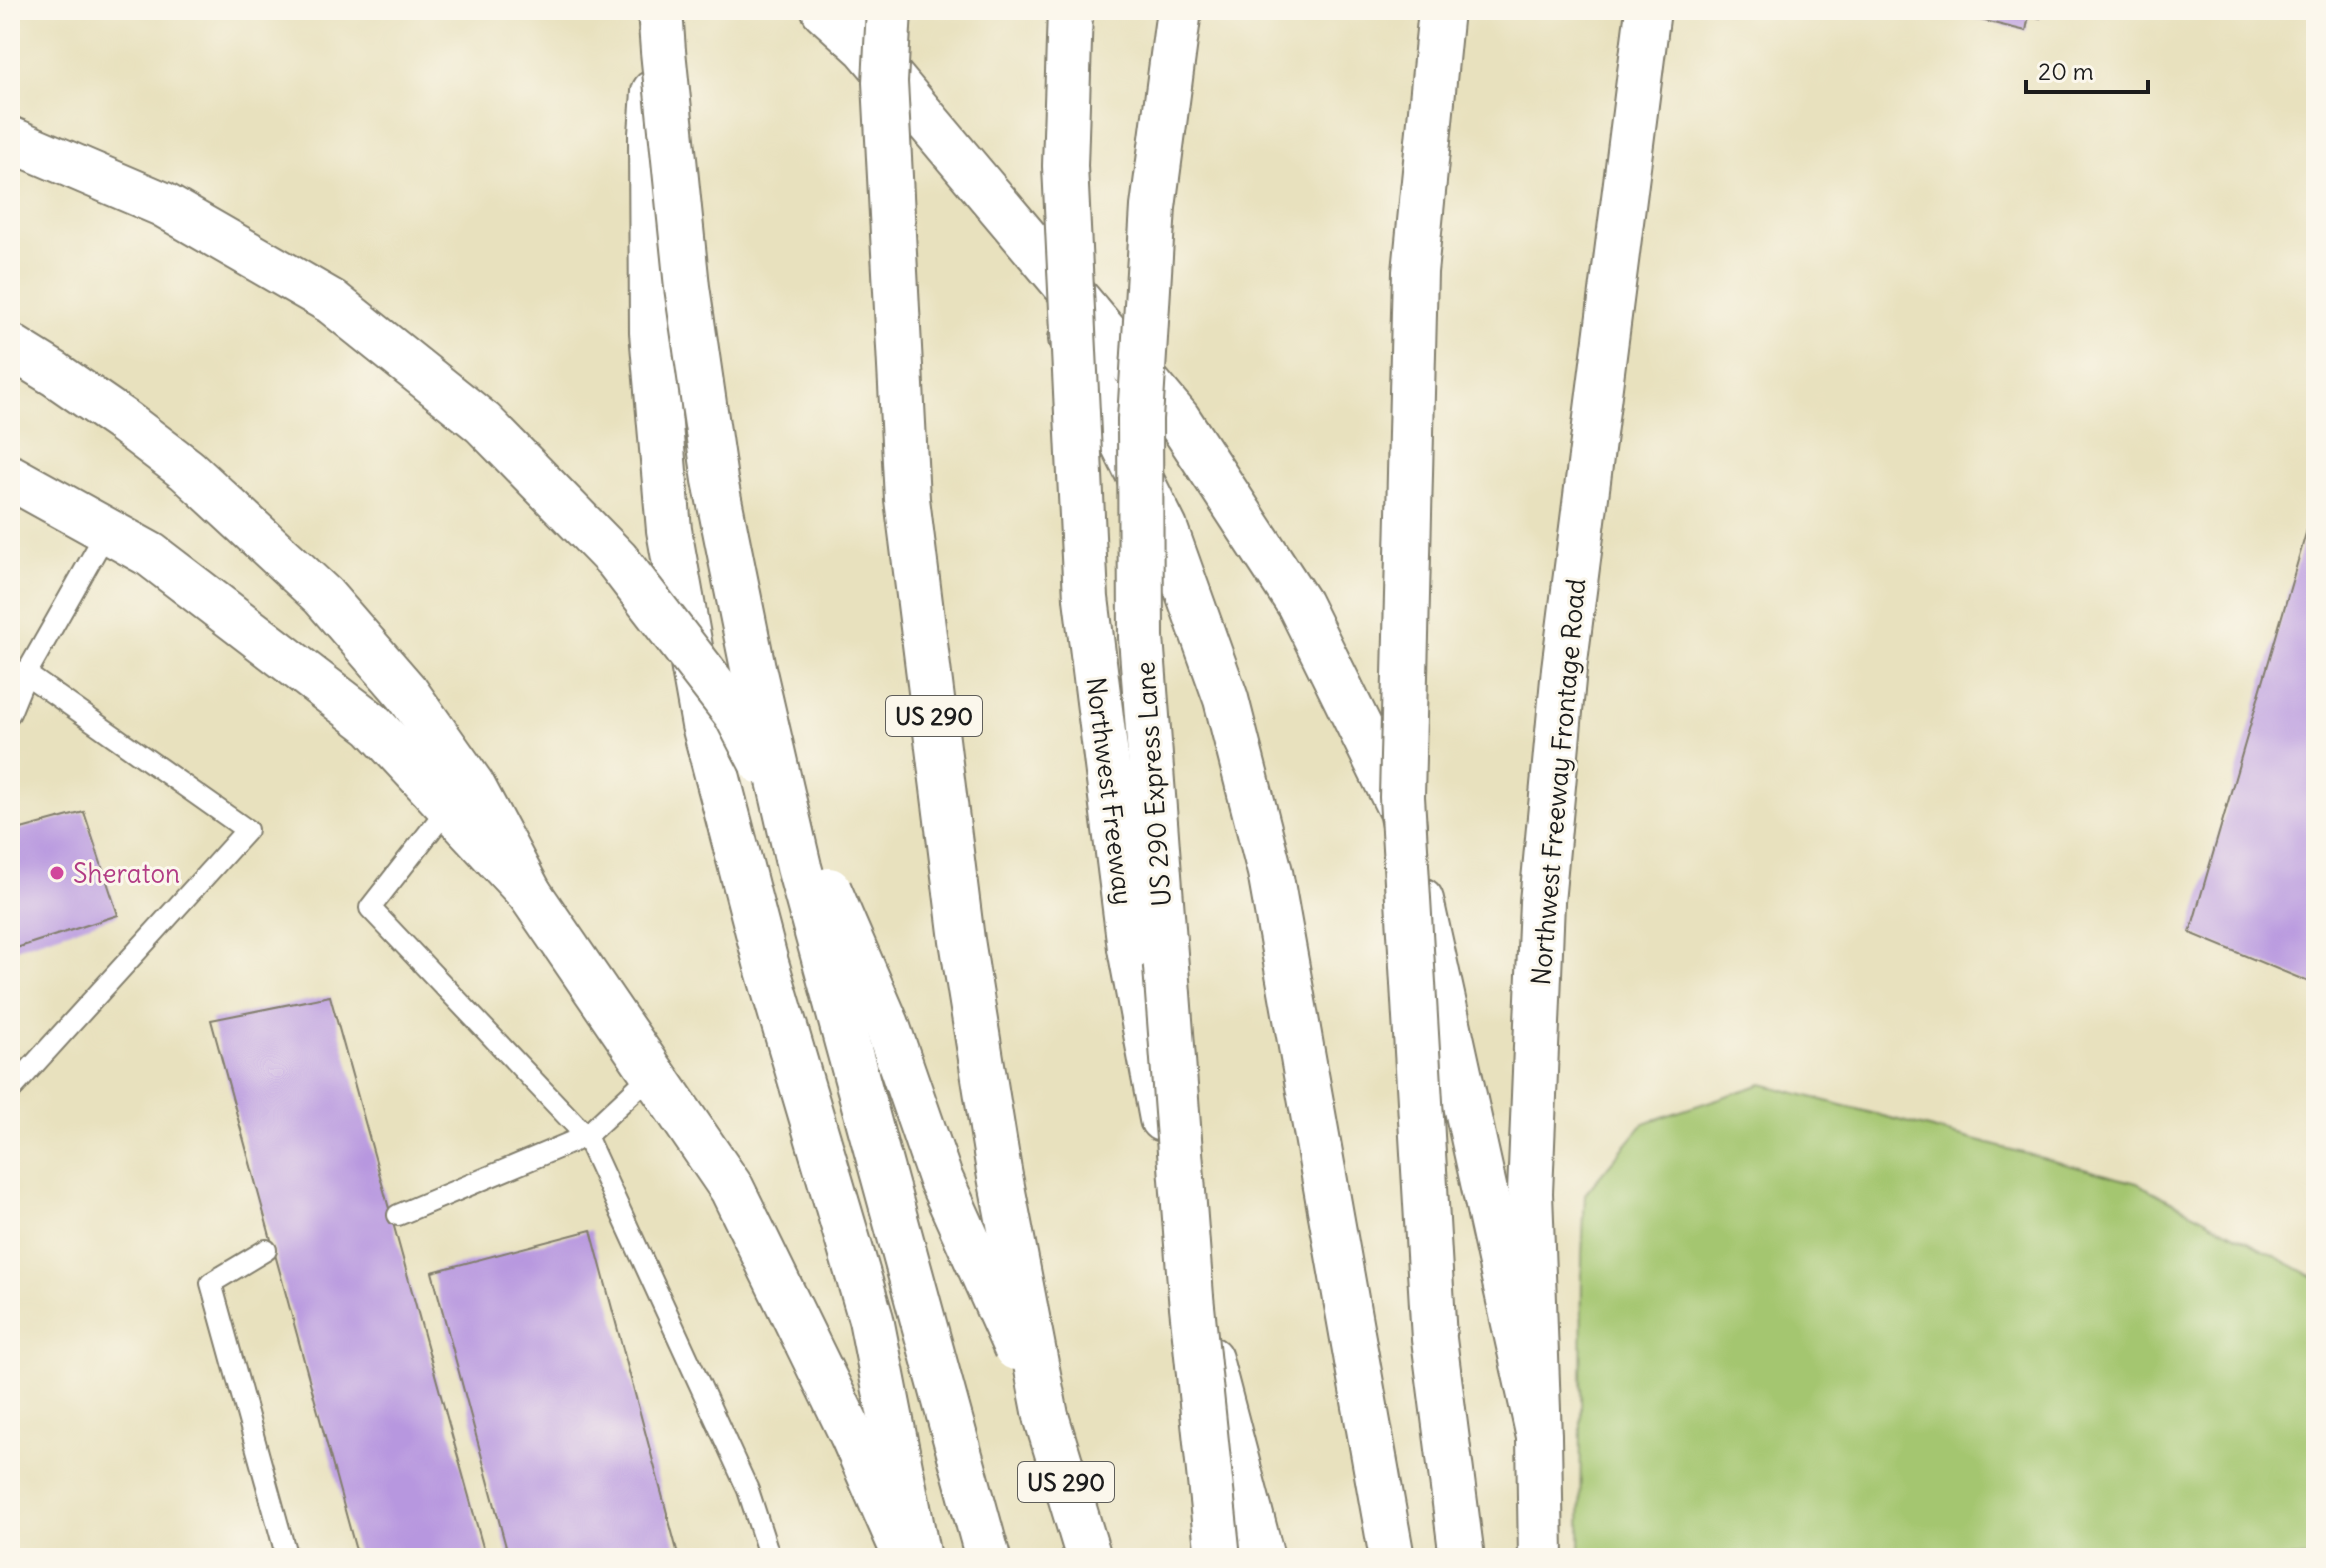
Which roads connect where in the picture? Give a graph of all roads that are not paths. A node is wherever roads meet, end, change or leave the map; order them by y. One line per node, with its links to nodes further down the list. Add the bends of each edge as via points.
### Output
1 (661, 10): 28 (main road, bridge, via 651,134 652,332 667,515 704,725 766,963 871,1319); 29 (main road, bridge, via 687,287 715,480 753,668 799,867)
2 (824, 10): 9 (main road, via 866,48)
3 (889, 10): 22 (main road, US 290, bridge, via 885,82 907,499 962,940)
4 (1070, 10): 31 (main road, Northwest Freeway, bridge, via 1065,166 1086,598 1130,948 1198,1312)
5 (1179, 10): 30 (main road, US 290 Express Lane, bridge, via 1153,207 1140,419 1141,637 1191,1297)
6 (1441, 10): 33 (main road, bridge, via 1415,272 1402,797 1434,1339)
7 (1648, 10): 23 (main road, Northwest Freeway Frontage Road, via 1564,669 1542,902 1530,1193)
8 (10, 139): 22 (main road, bridge, via 162,204 332,302 483,423 617,560 736,714 828,888 887,1025 940,1178)
9 (977, 178): 23 (main road, via 1178,419 1299,604 1401,811); 32 (main road, via 1075,347 1165,528 1226,699 1270,872)
10 (10, 346): 16 (main road, via 187,470 323,596 407,693 472,785)
11 (10, 477): 12 (main road)
12 (107, 531): 13 (lane); 15 (main road, via 151,555 373,725)
13 (18, 671): 14 (lane); 18 (lane, via 247,830)
14 (10, 713)
15 (449, 807): 16 (main road); 19 (lane, via 370,908)
16 (530, 894): 17 (main road)
17 (653, 1073): 19 (lane); 27 (main road, via 732,1189)
18 (10, 1091)
19 (586, 1136): 20 (lane); 26 (lane, via 748,1490)
20 (398, 1215)
21 (266, 1250): 25 (lane, via 211,1283)
22 (1046, 1416): 24 (main road, US 290)
23 (1539, 1437): 34 (main road, Northwest Freeway Frontage Road)
24 (1088, 1553)
25 (287, 1558)
26 (770, 1558)
27 (906, 1558)
28 (918, 1558)
29 (988, 1558)
30 (1218, 1558)
31 (1262, 1558)
32 (1392, 1558)
33 (1462, 1558)
34 (1541, 1558)

